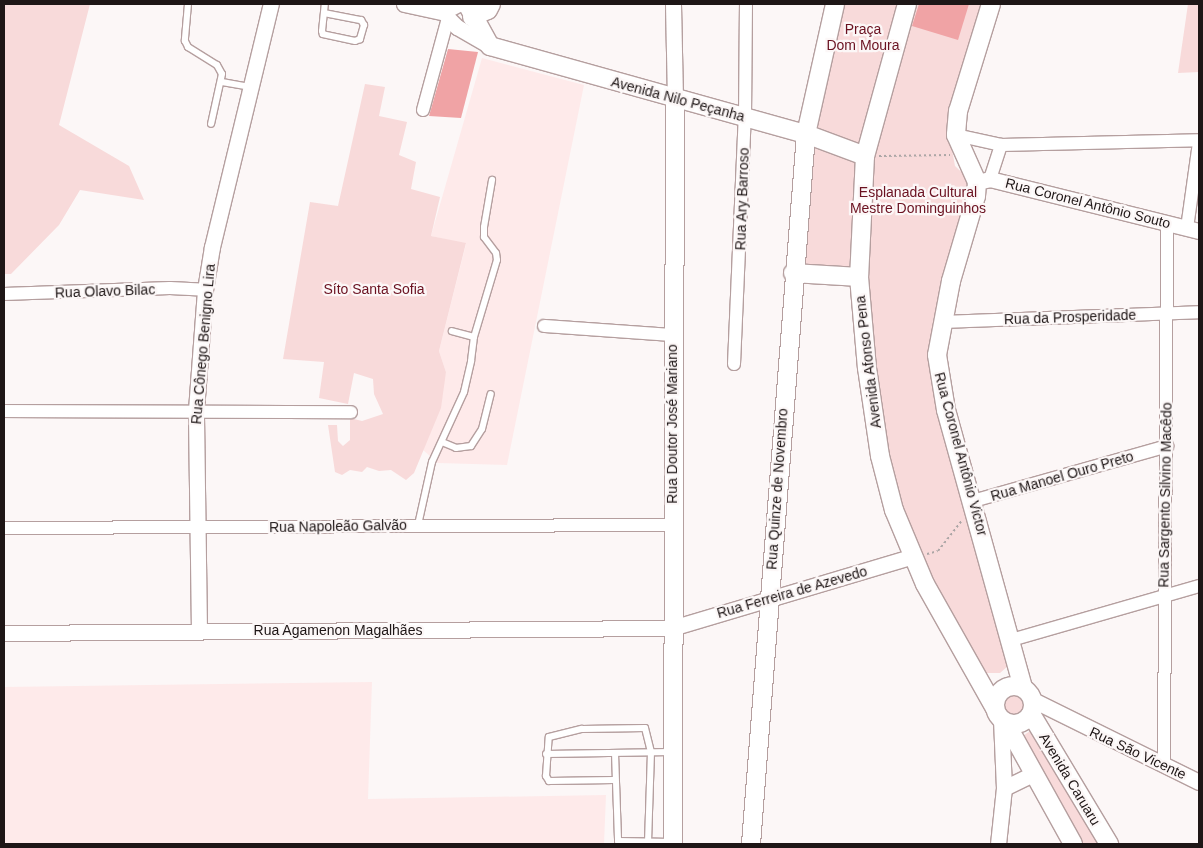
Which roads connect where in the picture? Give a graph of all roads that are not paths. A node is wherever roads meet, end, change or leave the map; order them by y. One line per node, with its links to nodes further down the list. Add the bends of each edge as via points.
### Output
1 (188, 4): 16 (lane, via 185,41 188,47 217,65)
2 (271, 4): 17 (street, Rua Cônego Benigno Lira)
3 (325, 4): 13 (lane)
4 (404, 4): 14 (street)
5 (458, 4): 14 (street)
6 (491, 4): 12 (main road, via 488,10)
7 (673, 4): 18 (street, Rua Doutor José Mariano)
8 (746, 4): 20 (street, Rua Ary Barroso)
9 (835, 4): 22 (main road, Rua Quinze de Novembro)
10 (907, 4): 26 (main road, Avenida Afonso Pena)
11 (991, 4): 23 (main road, via 958,112)
12 (469, 10): 14 (street); 15 (main road)
13 (324, 13): 13 (lane, via 323,34 355,41 360,39 364,25 361,20)
14 (445, 15): 15 (street, via 457,27); 19 (street)
15 (490, 46): 18 (main road, Avenida Nilo Peçanha)
16 (222, 82): 17 (lane); 21 (lane)
17 (250, 87): 33 (street, Rua Cônego Benigno Lira)
18 (675, 100): 20 (main road, Avenida Nilo Peçanha); 40 (main road, Rua Doutor José Mariano)
19 (423, 110)
20 (745, 117): 22 (main road, Avenida Nilo Peçanha); 42 (street, Rua Ary Barroso)
21 (211, 124)
22 (806, 134): 26 (main road, Avenida Nilo Peçanha); 31 (main road, Rua Quinze de Novembro)
23 (956, 134): 25 (street); 28 (main road, via 964,155)
24 (1199, 141): 25 (street); 30 (street)
25 (1001, 145): 28 (street)
26 (867, 156): 32 (main road, Avenida Afonso Pena)
27 (492, 180): 41 (lane, via 484,236 496,253 496,260)
28 (984, 180): 29 (street, Rua Coronel Antônio Souto); 37 (main road, Rua Coronel Antônio Victor)
29 (1167, 224): 30 (street, Rua Coronel Antônio Souto); 36 (street, Rua Sargento Silvino Macêdo)
30 (1193, 230)
31 (794, 273): 32 (main road); 57 (main road, Rua Quinze de Novembro)
32 (859, 277): 54 (main road, Avenida Afonso Pena, via 867,368 880,456 889,496)
33 (205, 290): 34 (street, Rua Olavo Bilac, via 170,288); 44 (street, Rua Cônego Benigno Lira)
34 (4, 294)
35 (1199, 312): 36 (street, Rua da Prosperidade)
36 (1166, 313): 37 (street, Rua da Prosperidade); 48 (street, Rua Sargento Silvino Macêdo)
37 (942, 322): 49 (main road, Rua Coronel Antônio Victor, via 937,342 939,376)
38 (544, 326): 40 (street)
39 (452, 331): 41 (lane)
40 (673, 335): 51 (main road, Rua Doutor José Mariano)
41 (474, 337): 47 (lane, via 464,392)
42 (734, 364)
43 (491, 394): 47 (lane, via 482,429 471,446 464,449)
44 (196, 410): 45 (street); 46 (street); 53 (street, Rua Cônego Benigno Lira)
45 (4, 411)
46 (351, 412)
47 (442, 442): 50 (lane, via 432,462)
48 (1167, 446): 49 (street, Rua Manoel Ouro Preto); 56 (street, Rua Sargento Silvino Macêdo)
49 (973, 501): 61 (main road, Rua Coronel Antônio Victor)
50 (418, 525): 51 (street, Rua Napoleão Galvão); 53 (street, Rua Napoleão Galvão)
51 (672, 526): 58 (main road, Rua Doutor José Mariano)
52 (4, 528): 53 (street, Rua Napoleão Galvão)
53 (196, 529): 59 (street, Rua Cônego Benigno Lira)
54 (918, 555): 57 (street, Rua Ferreira de Azevedo); 63 (main road, Avenida Afonso Pena, via 947,626)
55 (1199, 586): 56 (street)
56 (1164, 595): 61 (street); 68 (street, Rua Sargento Silvino Macêdo)
57 (769, 597): 58 (street, Rua Ferreira de Azevedo); 75 (main road, Rua Quinze de Novembro)
58 (672, 628): 59 (street, Rua Agamenon Magalhães); 65 (main road, Rua Doutor José Mariano)
59 (199, 631): 60 (street, Rua Agamenon Magalhães)
60 (4, 633)
61 (1011, 640): 62 (main road, Rua Coronel Antônio Victor)
62 (1030, 704): 63 (main road, via 1018,724); 63 (main road, via 1011,686 1000,691); 68 (street, Rua São Vicente); 78 (main road, Avenida Caruaru)
63 (1001, 717): 69 (main road, Avenida Caruaru); 72 (street)
64 (651, 752): 65 (lane); 66 (lane); 67 (lane, via 648,731 640,726 582,729 553,735 547,741); 73 (lane)
65 (671, 752): 74 (main road, Rua Doutor José Mariano)
66 (615, 753): 67 (lane); 70 (lane)
67 (546, 754): 70 (lane, via 549,781)
68 (1164, 766): 71 (street, Rua São Vicente)
69 (1034, 774): 72 (street, via 1021,777); 77 (main road, Avenida Caruaru)
70 (614, 780): 73 (lane, via 618,841)
71 (1199, 782)
72 (1004, 788): 76 (street)
73 (648, 843): 74 (lane)
74 (673, 843)
75 (750, 844)
76 (998, 844)
77 (1073, 844)
78 (1110, 844)

